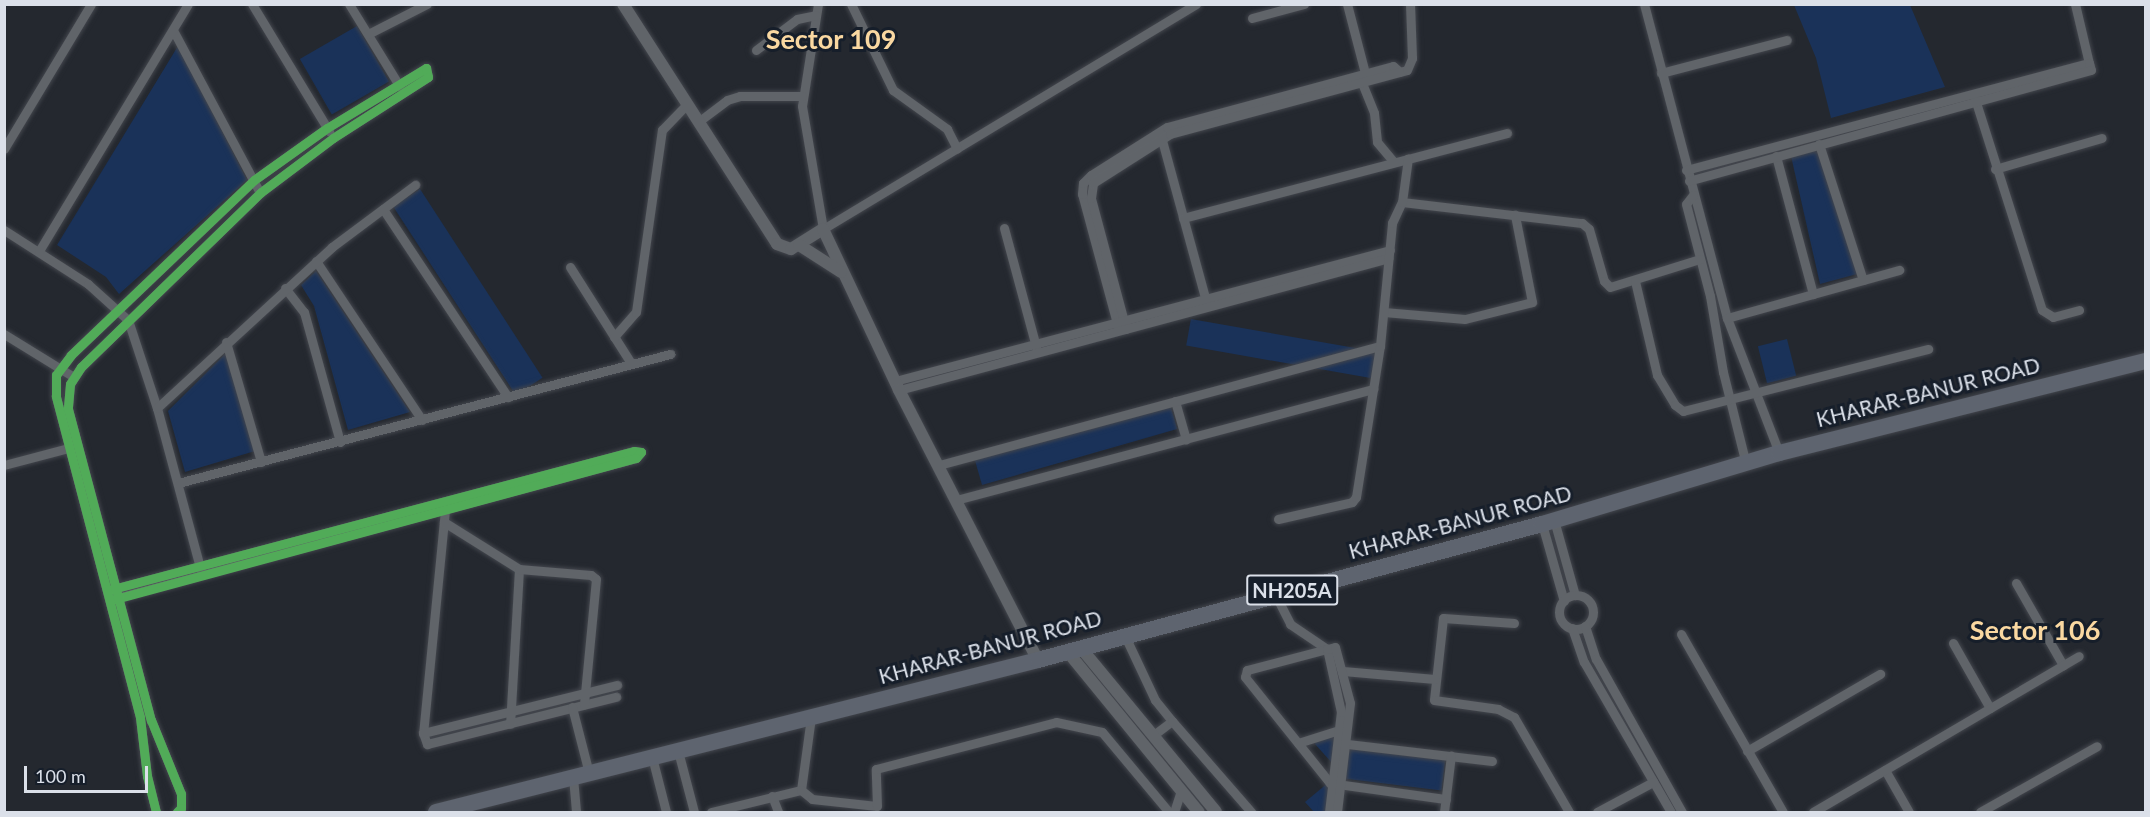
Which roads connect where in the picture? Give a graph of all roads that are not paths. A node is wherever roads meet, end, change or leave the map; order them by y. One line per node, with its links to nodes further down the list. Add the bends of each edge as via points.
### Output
1 (91, 4): 35 (street)
2 (189, 4): 17 (street)
3 (252, 4): 29 (street)
4 (349, 4): 18 (street)
5 (428, 4): 18 (street)
6 (623, 4): 27 (street)
7 (818, 4): 15 (street)
8 (851, 4): 36 (street, via 893,90 948,129)
9 (1196, 4): 36 (street)
10 (1304, 4): 16 (street)
11 (1347, 4): 22 (street)
12 (1410, 4): 22 (street, via 1411,63 1400,72)
13 (1644, 4): 21 (street)
14 (2075, 4): 26 (street, via 2089,63)
15 (816, 15): 20 (street, via 797,19); 25 (street)
16 (1252, 18)
17 (173, 30): 42 (street); 55 (street)
18 (368, 34): 23 (street)
19 (1786, 40): 21 (street)
20 (756, 50)
21 (1661, 74): 41 (street)
22 (1364, 78): 31 (street); 39 (street, via 1374,112 1377,142)
23 (398, 84): 24 (street); 24 (street, via 424,68 430,73); 29 (street)
24 (403, 93): 32 (street)
25 (802, 96): 28 (street, via 740,96 727,100); 52 (street)
26 (1975, 99): 34 (street); 40 (street); 41 (street)
27 (687, 104): 28 (street); 74 (street, via 662,130 638,303 633,318)
28 (698, 122): 54 (street, via 777,244 788,250)
29 (327, 128): 32 (street); 42 (street)
30 (1507, 133): 38 (street)
31 (1161, 134): 50 (street); 72 (street, via 1083,183 1082,194)
32 (333, 138): 45 (street)
33 (2102, 138): 40 (street)
34 (1819, 144): 37 (street); 62 (street)
35 (4, 149)
36 (957, 149): 52 (street)
37 (1776, 156): 43 (street); 65 (street)
38 (1407, 158): 39 (street); 47 (street)
39 (1394, 162): 50 (street)
40 (1995, 169): 68 (street, via 2042,310 2053,316)
41 (1686, 170): 43 (street)
42 (254, 180): 45 (street); 67 (street)
43 (1689, 181): 46 (street)
44 (415, 185): 48 (street)
45 (260, 193): 71 (street)
46 (1693, 195): 57 (street, via 1686,204); 70 (street)
47 (1402, 201): 49 (street); 56 (street, via 1392,223)
48 (383, 209): 58 (street); 87 (street)
49 (1515, 215): 63 (street, via 1582,223 1589,229 1606,285 1615,288); 69 (street, via 1532,302 1465,319)
50 (1183, 218): 66 (street)
51 (1005, 228): 77 (street)
52 (823, 229): 54 (street); 61 (street)
53 (4, 230): 55 (street)
54 (799, 245): 61 (street)
55 (39, 251): 67 (street)
56 (1389, 254): 66 (street); 69 (street)
57 (1700, 259): 63 (street); 89 (street)
58 (316, 261): 64 (street); 91 (street)
59 (570, 267): 74 (street)
60 (1899, 270): 62 (street)
61 (841, 272): 84 (street)
62 (1863, 280): 65 (street)
63 (1635, 281): 89 (street, via 1657,375 1674,405 1689,411)
64 (285, 288): 75 (street); 93 (street, via 304,312)
65 (1813, 294): 70 (street)
66 (1207, 303): 72 (street)
67 (118, 309): 71 (street); 82 (street)
68 (2079, 310)
69 (1384, 312): 76 (street)
70 (1727, 318): 86 (street)
71 (128, 320): 83 (street); 90 (street)
72 (1122, 326): 77 (street)
73 (4, 334): 82 (street)
74 (614, 337): 81 (street)
75 (226, 342): 90 (street); 96 (street)
76 (1380, 346): 85 (street); 88 (street)
77 (1036, 348): 84 (street)
78 (1928, 349): 86 (street)
79 (670, 354): 81 (street)
80 (2145, 361): 95 (highway, KHARAR-BANUR ROAD / NH205A)
81 (631, 363): 87 (street)
82 (60, 368): 83 (street); 94 (street, via 55,385)
83 (74, 377): 94 (street, via 68,402)
84 (897, 386): 99 (street)
85 (1373, 389): 92 (street); 104 (street, via 1354,500)
86 (1755, 394): 89 (street); 95 (street)
87 (508, 397): 91 (street)
88 (1175, 401): 92 (street); 99 (street)
89 (1730, 402): 97 (street)
90 (157, 408): 100 (street)
91 (423, 420): 93 (street)
92 (1186, 440): 102 (street)
93 (340, 441): 96 (street)
94 (75, 446): 98 (street); 110 (street)
95 (1779, 453): 97 (highway, KHARAR-BANUR ROAD / NH205A)
96 (261, 462): 100 (street)
97 (1746, 464): 106 (highway, KHARAR-BANUR ROAD / NH205A)
98 (4, 465)
99 (939, 465): 102 (street)
100 (178, 483): 108 (street)
101 (526, 484): 101 (street, via 634,451 641,453 636,458); 103 (street); 108 (street)
102 (956, 500): 123 (street)
103 (445, 510): 105 (street); 108 (street)
104 (1278, 519)
105 (444, 522): 107 (street); 139 (street)
106 (1548, 522): 111 (highway, KHARAR-BANUR ROAD / NH205A); 112 (street); 113 (street)
107 (519, 569): 129 (street, via 591,575 596,579); 134 (street)
108 (201, 571): 110 (street)
109 (2016, 583): 124 (street)
110 (114, 594): 157 (street, via 141,717 148,782); 158 (street, via 152,720 181,794)
111 (1275, 594): 117 (highway, KHARAR-BANUR ROAD / NH205A); 120 (street, via 1290,624)
112 (1575, 595): 113 (street); 115 (street, via 1591,605 1592,615)
113 (1564, 600): 116 (street, via 1561,619)
114 (1514, 623): 127 (street, via 1443,618)
115 (1585, 626): 116 (street); 176 (street, via 1596,659)
116 (1572, 628): 151 (street, via 1584,662)
117 (1124, 634): 121 (highway, KHARAR-BANUR ROAD / NH205A); 136 (street, via 1155,700)
118 (1681, 634): 145 (street)
119 (1953, 643): 133 (street)
120 (1327, 649): 125 (street, via 1336,648); 138 (street, via 1341,702); 141 (street, via 1245,673 1246,680)
121 (1074, 650): 123 (highway, KHARAR-BANUR ROAD / NH205A); 140 (street); 154 (street)
122 (2079, 656): 124 (street)
123 (1038, 660): 135 (highway, KHARAR-BANUR ROAD / NH205A)
124 (2063, 665): 133 (street)
125 (1343, 671): 127 (street); 142 (street, via 1350,703)
126 (1880, 674): 145 (street)
127 (1435, 679): 173 (street, via 1436,701 1498,709 1514,717)
128 (617, 685): 129 (street)
129 (584, 692): 131 (street); 134 (street)
130 (616, 697): 131 (street)
131 (584, 704): 132 (street)
132 (572, 707): 137 (street); 150 (street)
133 (1990, 708): 149 (street)
134 (509, 713): 137 (street); 139 (street)
135 (810, 717): 144 (highway, KHARAR-BANUR ROAD / NH205A); 153 (street)
136 (1172, 721): 140 (street); 169 (street)
137 (510, 724): 139 (street, via 430,745)
138 (1339, 730): 141 (street); 142 (street)
139 (423, 733)
140 (1152, 736): 168 (street)
141 (1298, 743): 152 (street)
142 (1341, 744): 146 (street); 152 (street)
143 (2097, 746): 180 (street)
144 (678, 751): 147 (highway, KHARAR-BANUR ROAD / NH205A); 162 (street)
145 (1747, 751): 177 (street)
146 (1451, 754): 148 (street); 156 (street)
147 (652, 757): 150 (highway, KHARAR-BANUR ROAD / NH205A); 161 (street)
148 (1492, 761)
149 (1885, 770): 178 (street); 179 (street)
150 (581, 775): 159 (highway, KHARAR-BANUR ROAD / NH205A); 160 (street)
151 (1653, 782): 174 (street); 175 (street)
152 (1336, 785): 156 (street); 170 (street); 171 (street)
153 (801, 790): 155 (street); 165 (street, via 812,799 877,806 876,769 1056,722 1102,732)
154 (1181, 791): 166 (street); 167 (street)
155 (772, 796): 163 (street); 164 (street)
156 (1446, 799): 172 (street)
157 (156, 813)
158 (177, 813)
159 (436, 813)
160 (576, 813)
161 (666, 813)
162 (694, 813)
163 (711, 813)
164 (778, 813)
165 (1169, 813)
166 (1174, 813)
167 (1199, 813)
168 (1216, 813)
169 (1251, 813)
170 (1329, 813)
171 (1337, 813)
172 (1444, 813)
173 (1569, 813)
174 (1597, 813)
175 (1671, 813)
176 (1682, 813)
177 (1783, 813)
178 (1813, 813)
179 (1909, 813)
180 (1980, 813)

